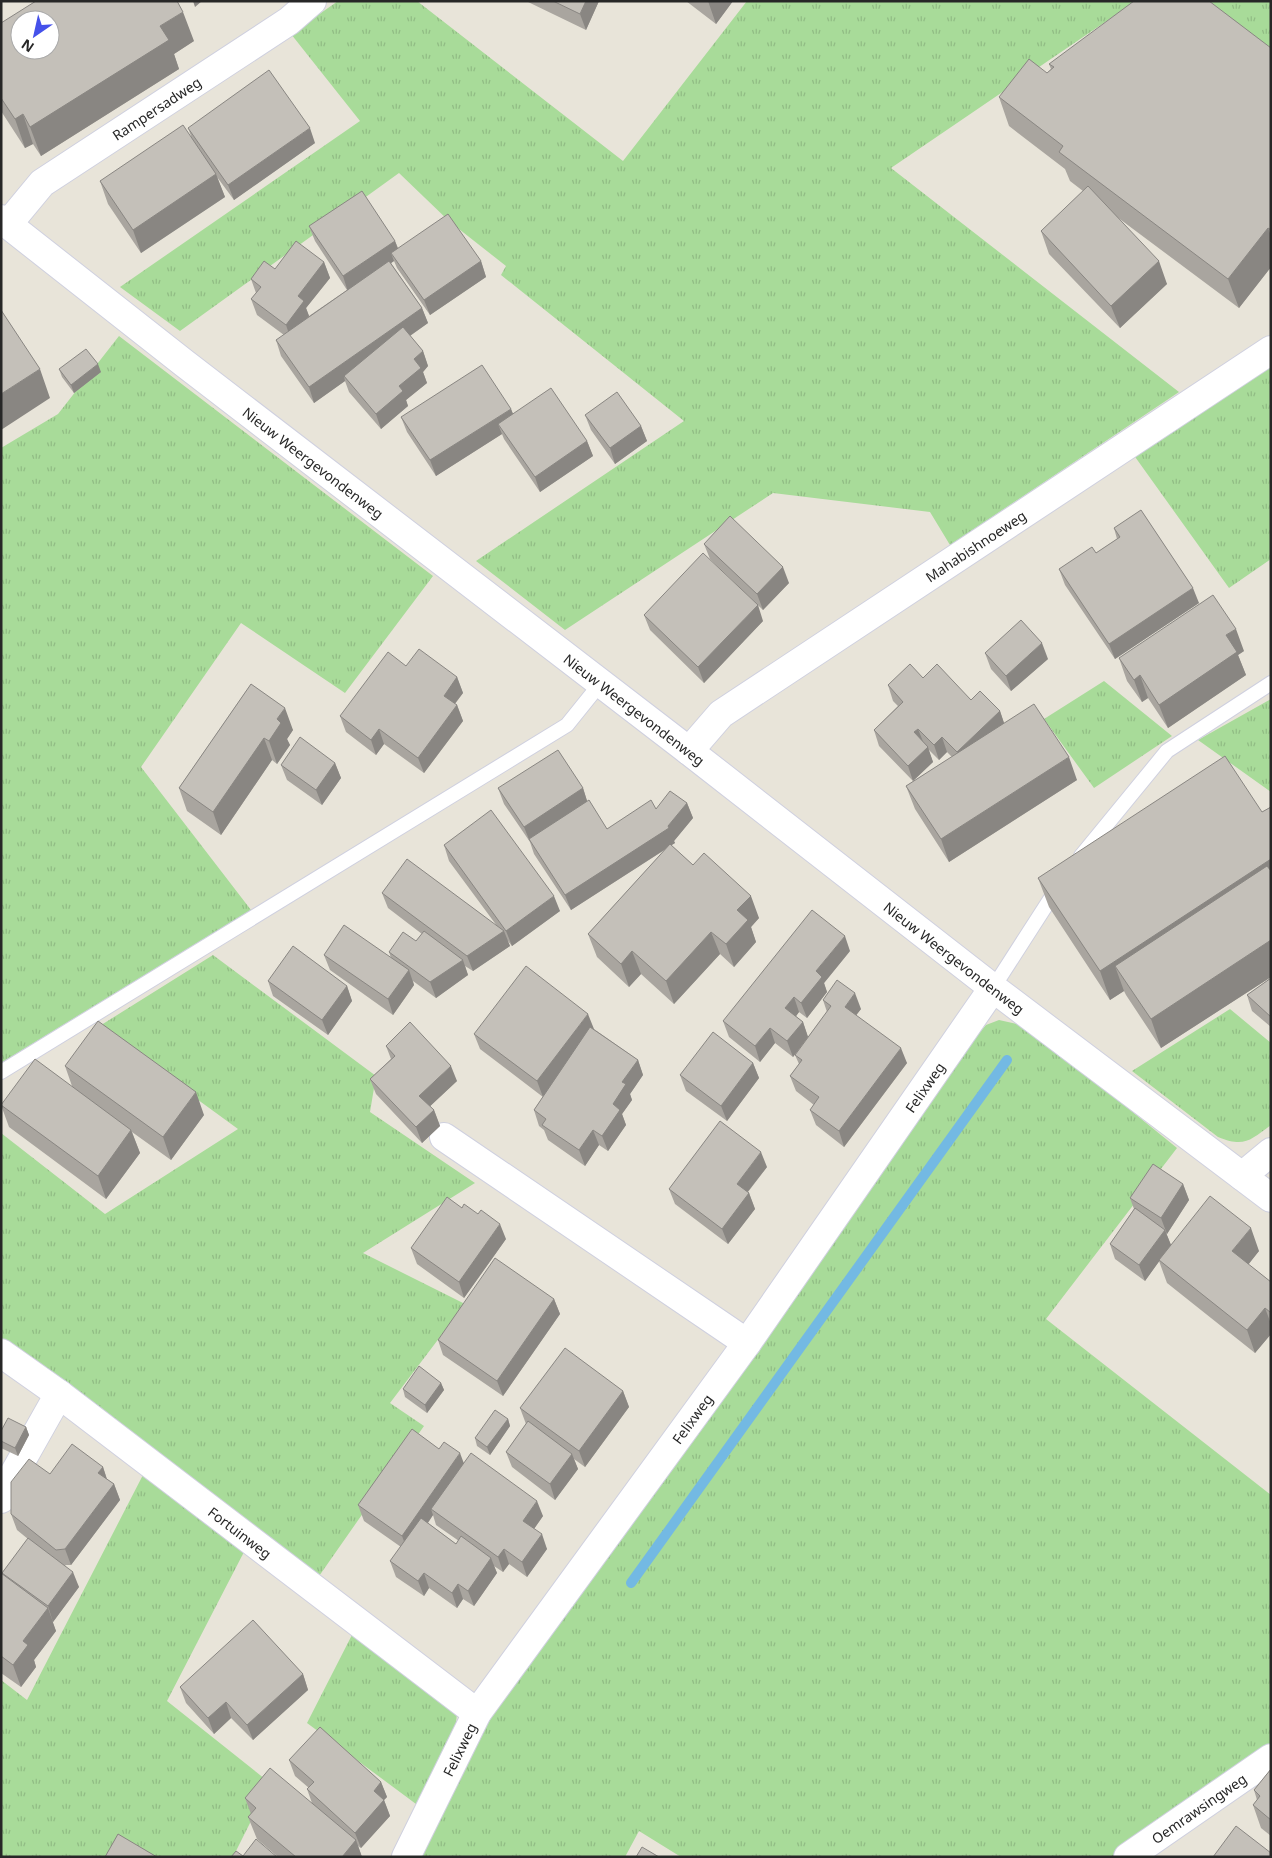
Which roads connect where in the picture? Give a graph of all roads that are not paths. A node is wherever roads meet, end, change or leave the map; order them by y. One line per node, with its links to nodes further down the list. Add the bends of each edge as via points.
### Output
1 (312, 1): 2 (street, Rampersadweg, via 289,20 42,183)
2 (4, 221): 4 (street, Nieuw Weergevondenweg)
3 (1271, 350): 6 (street, Mahabishnoeweg, via 721,714)
4 (600, 684): 6 (street, Nieuw Weergevondenweg); 8 (lane, via 567,725)
5 (1271, 684): 7 (lane, via 1167,752 1071,870)
6 (689, 751): 7 (street, Nieuw Weergevondenweg)
7 (993, 988): 11 (street, Nieuw Weergevondenweg); 13 (street, Felixweg)
8 (1, 1072)
9 (444, 1137): 13 (street)
10 (1271, 1152): 11 (street)
11 (1242, 1176): 12 (street, Nieuw Weergevondenweg)
12 (1271, 1198)
13 (747, 1344): 17 (street, Felixweg)
14 (1, 1353): 15 (street, Fortuinweg)
15 (59, 1394): 16 (street); 17 (street, Fortuinweg)
16 (1, 1499)
17 (477, 1712): 19 (street, Felixweg)
18 (1271, 1758): 20 (street, Oemrawsingweg)
19 (406, 1857)
20 (1128, 1857)

